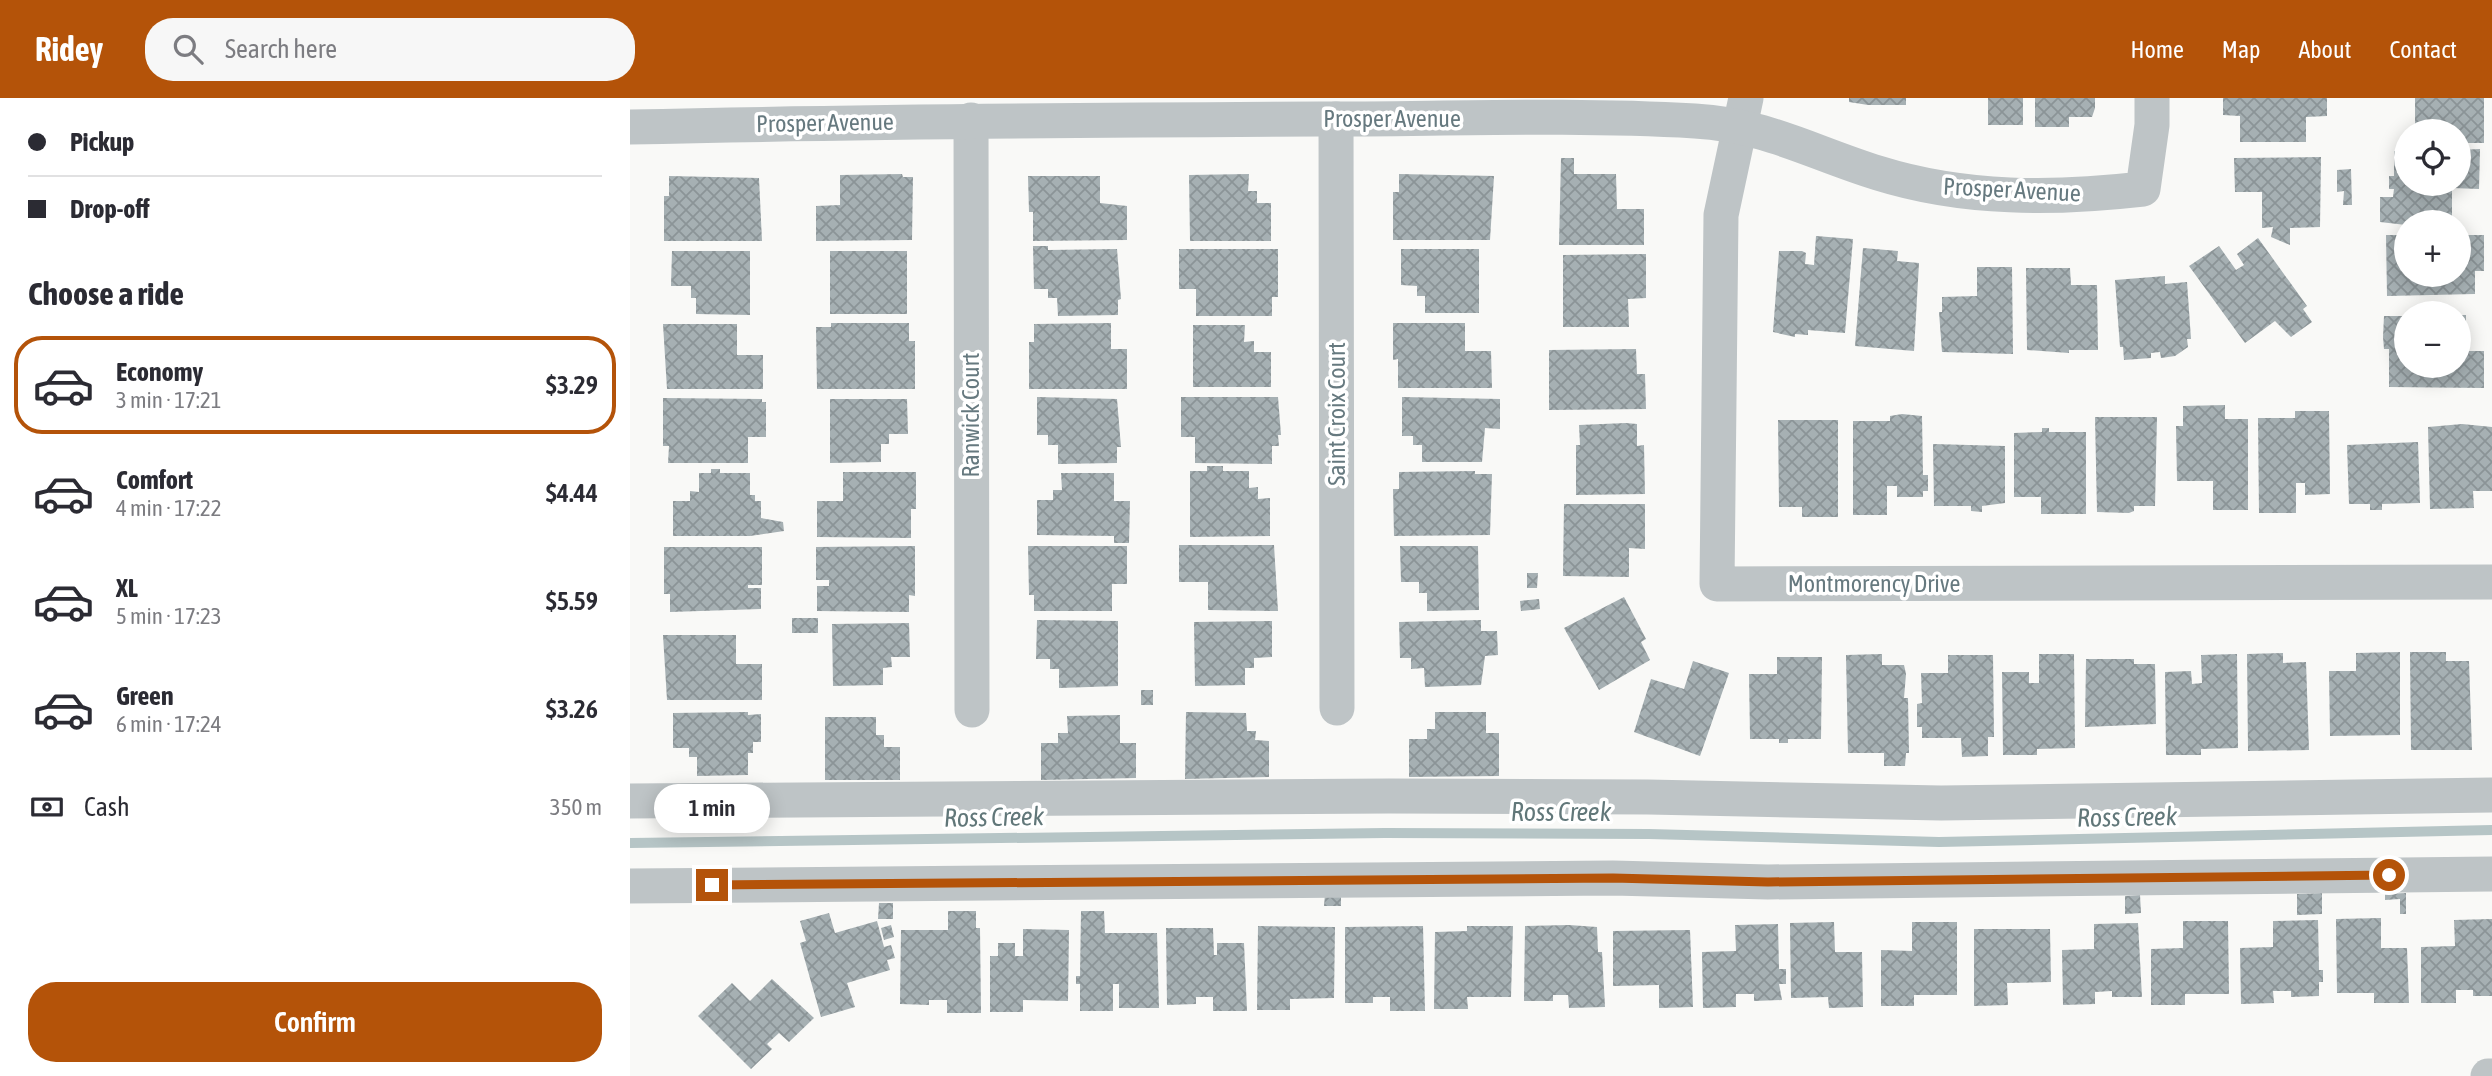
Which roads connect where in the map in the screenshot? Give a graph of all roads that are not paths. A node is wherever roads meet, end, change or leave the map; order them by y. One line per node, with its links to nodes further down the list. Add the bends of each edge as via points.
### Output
1 (2152, 98): 4 (street, Prosper Avenue, via 2143,189 2081,196 1956,192 1877,173 1802,144)
2 (1518, 108): 4 (street, Prosper Avenue, via 1662,120); 5 (street, Prosper Avenue)
3 (1113, 109): 5 (street, Prosper Avenue); 6 (street, Prosper Avenue)
4 (1743, 112): 8 (street, Montmorency Drive, via 1721,215 1717,584)
5 (1336, 119): 9 (street, Saint Croix Court)
6 (971, 120): 7 (street, Prosper Avenue); 10 (street, Ranwick Court)
7 (630, 127)
8 (2492, 582)
9 (1338, 708)
10 (972, 710)
11 (2492, 795): 12 (street, via 1941,803 1444,796)
12 (630, 801)
13 (2492, 874): 14 (street)
14 (630, 886)

